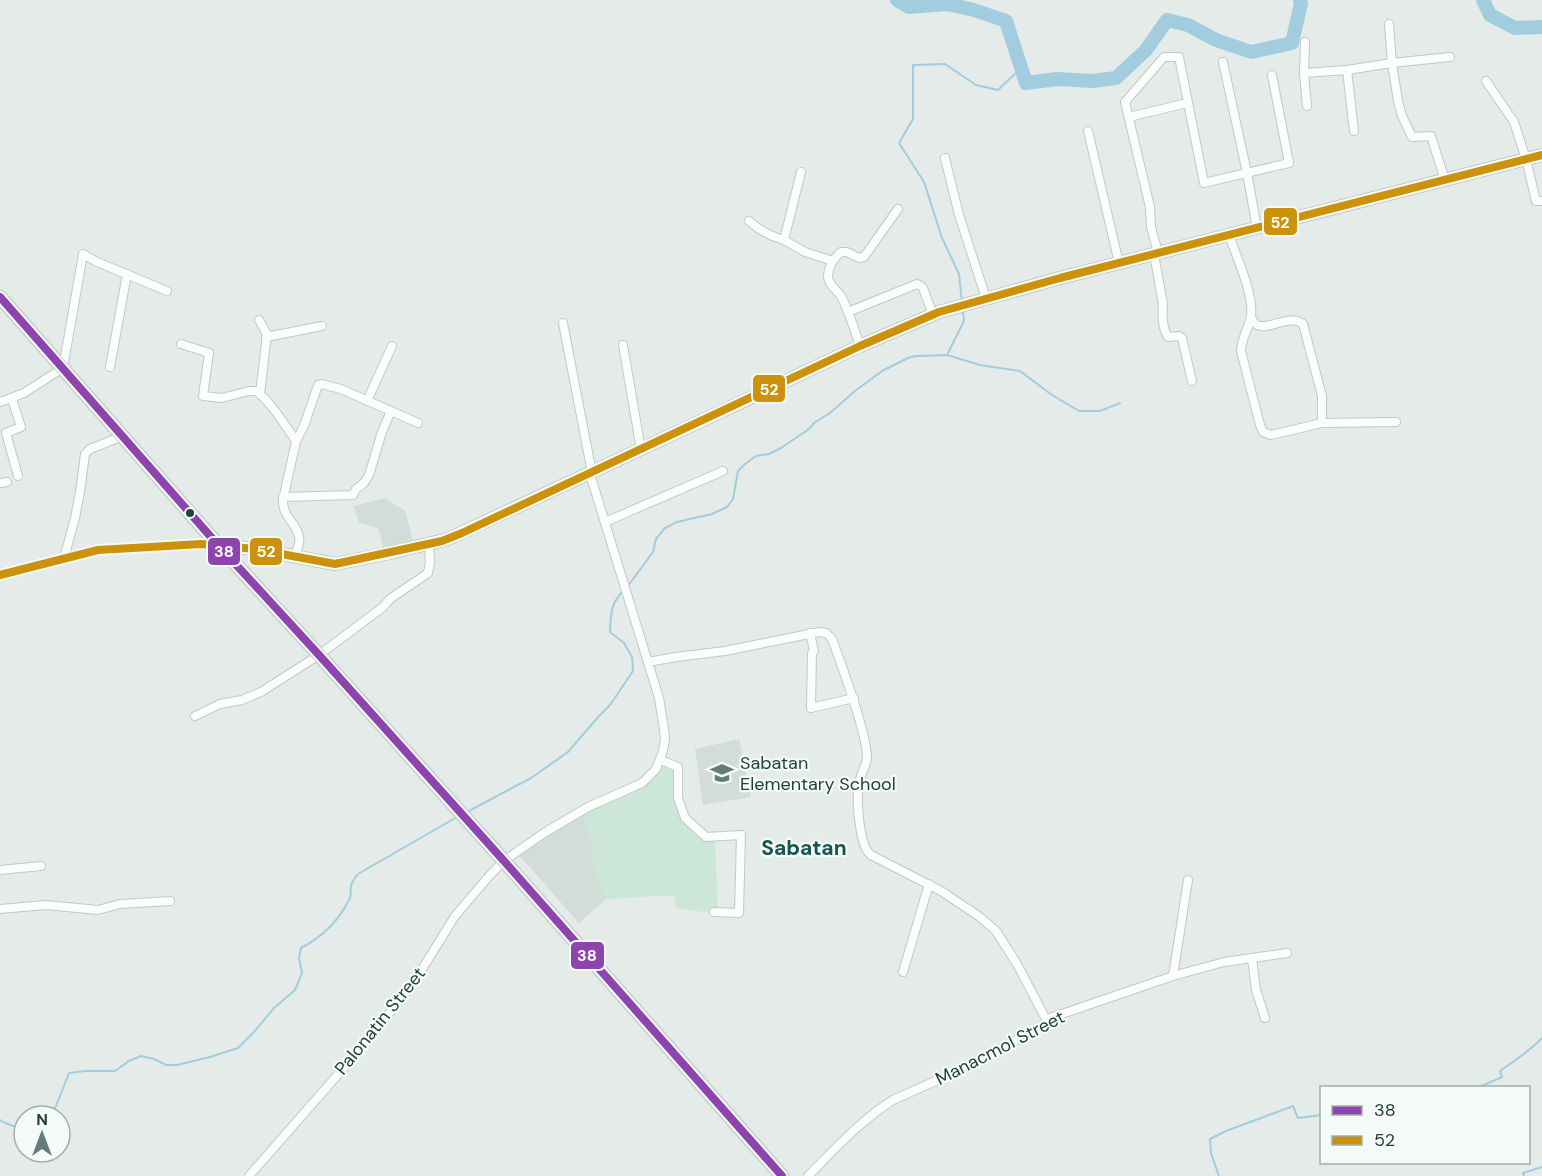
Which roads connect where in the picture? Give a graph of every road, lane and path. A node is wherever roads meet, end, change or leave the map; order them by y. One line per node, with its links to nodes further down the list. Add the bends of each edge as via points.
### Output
1 (1389, 24): 5 (street)
2 (1305, 42): 7 (street)
3 (1450, 57): 5 (street)
4 (1223, 62): 19 (street)
5 (1392, 63): 6 (street); 20 (street, via 1402,117 1412,136 1431,136)
6 (1347, 70): 7 (street); 14 (street)
7 (1304, 73): 11 (street)
8 (1272, 75): 19 (street, via 1289,163)
9 (1486, 81): 17 (street, via 1514,122)
10 (1187, 103): 12 (street); 12 (street, via 1179,57 1164,57 1125,102); 19 (street, via 1204,183)
11 (1307, 106)
12 (1129, 117): 27 (street, via 1150,207)
13 (1088, 130): 29 (street)
14 (1354, 131)
15 (1542, 155): 17 (main road)
16 (945, 158): 33 (street)
17 (1527, 159): 20 (main road); 21 (street, via 1536,201)
18 (801, 172): 26 (street)
19 (1247, 173): 24 (street)
20 (1445, 180): 24 (main road)
21 (1542, 201)
22 (898, 209): 28 (street, via 864,257 843,251)
23 (749, 221): 26 (street, via 760,231)
24 (1257, 228): 25 (main road)
25 (1229, 235): 27 (main road); 36 (street, via 1251,298)
26 (784, 240): 28 (street)
27 (1156, 254): 29 (main road); 47 (street, via 1166,332 1170,337 1182,338)
28 (833, 261): 34 (street, via 828,279)
29 (1119, 263): 33 (main road)
30 (126, 274): 31 (street); 45 (street); 46 (street, via 83,254)
31 (167, 291)
32 (0, 297): 46 (main road)
33 (986, 298): 35 (main road)
34 (848, 312): 35 (street, via 917,284 923,288); 44 (street)
35 (933, 315): 44 (main road)
36 (1251, 318): 55 (street, via 1261,326 1292,320 1303,324 1322,396); 55 (street, via 1240,351 1263,432 1271,435)
37 (259, 320): 40 (street)
38 (563, 323): 60 (street)
39 (322, 326): 40 (street)
40 (266, 337): 48 (street)
41 (181, 344): 48 (street, via 209,353 203,396 222,398 252,391)
42 (623, 345): 58 (street)
43 (392, 346): 50 (street)
44 (860, 346): 58 (main road)
45 (110, 367)
46 (63, 368): 49 (street); 56 (main road)
47 (1192, 381)
48 (260, 394): 57 (street)
49 (12, 399): 51 (street); 61 (street, via 21,427 6,433)
50 (367, 401): 52 (street); 57 (street, via 319,384)
51 (0, 402)
52 (391, 411): 54 (street); 62 (street, via 369,475 353,495)
53 (1396, 422): 55 (street)
54 (418, 423)
55 (1322, 423)
56 (123, 436): 65 (main road); 67 (street, via 85,454 77,510)
57 (296, 441): 62 (street)
58 (641, 450): 60 (main road)
59 (723, 471): 63 (street)
60 (591, 473): 63 (street); 64 (main road, via 462,533)
61 (18, 476)
62 (283, 497): 66 (street, via 283,510 299,537)
63 (605, 522): 71 (street)
64 (429, 543): 66 (main road, via 342,563); 70 (street, via 428,573)
65 (218, 545): 66 (main road); 67 (street, via 117,548); 70 (main road)
66 (294, 556)
67 (64, 558): 68 (street)
68 (0, 575)
69 (810, 633): 71 (street); 72 (street, via 830,636); 72 (street, via 814,651 811,708)
70 (319, 655): 73 (street, via 261,692); 75 (main road)
71 (648, 662): 74 (street, via 664,729)
72 (854, 698): 79 (street, via 866,750 858,792 866,850)
73 (195, 716)
74 (661, 760): 75 (street, Palonatin Street, via 642,783 588,807); 82 (street, via 678,767 678,798 685,818 706,837 741,835 739,913)
75 (504, 861): 89 (street, Palonatin Street, via 463,905 416,979 370,1038); 90 (main road)
76 (42, 866): 77 (street)
77 (0, 870)
78 (1188, 879): 86 (street)
79 (929, 884): 85 (street); 88 (street, via 996,931)
80 (170, 901): 81 (street, via 120,904 98,910 46,905)
81 (0, 909)
82 (714, 912)
83 (1287, 953): 84 (street, Manacmol Street)
84 (1252, 958): 86 (street, Manacmol Street); 87 (street)
85 (903, 972)
86 (1173, 976): 88 (street, Manacmol Street)
87 (1265, 1018)
88 (1047, 1021): 91 (street, Manacmol Street, via 960,1070 888,1103)
89 (249, 1176)
90 (782, 1176)
91 (808, 1176)

